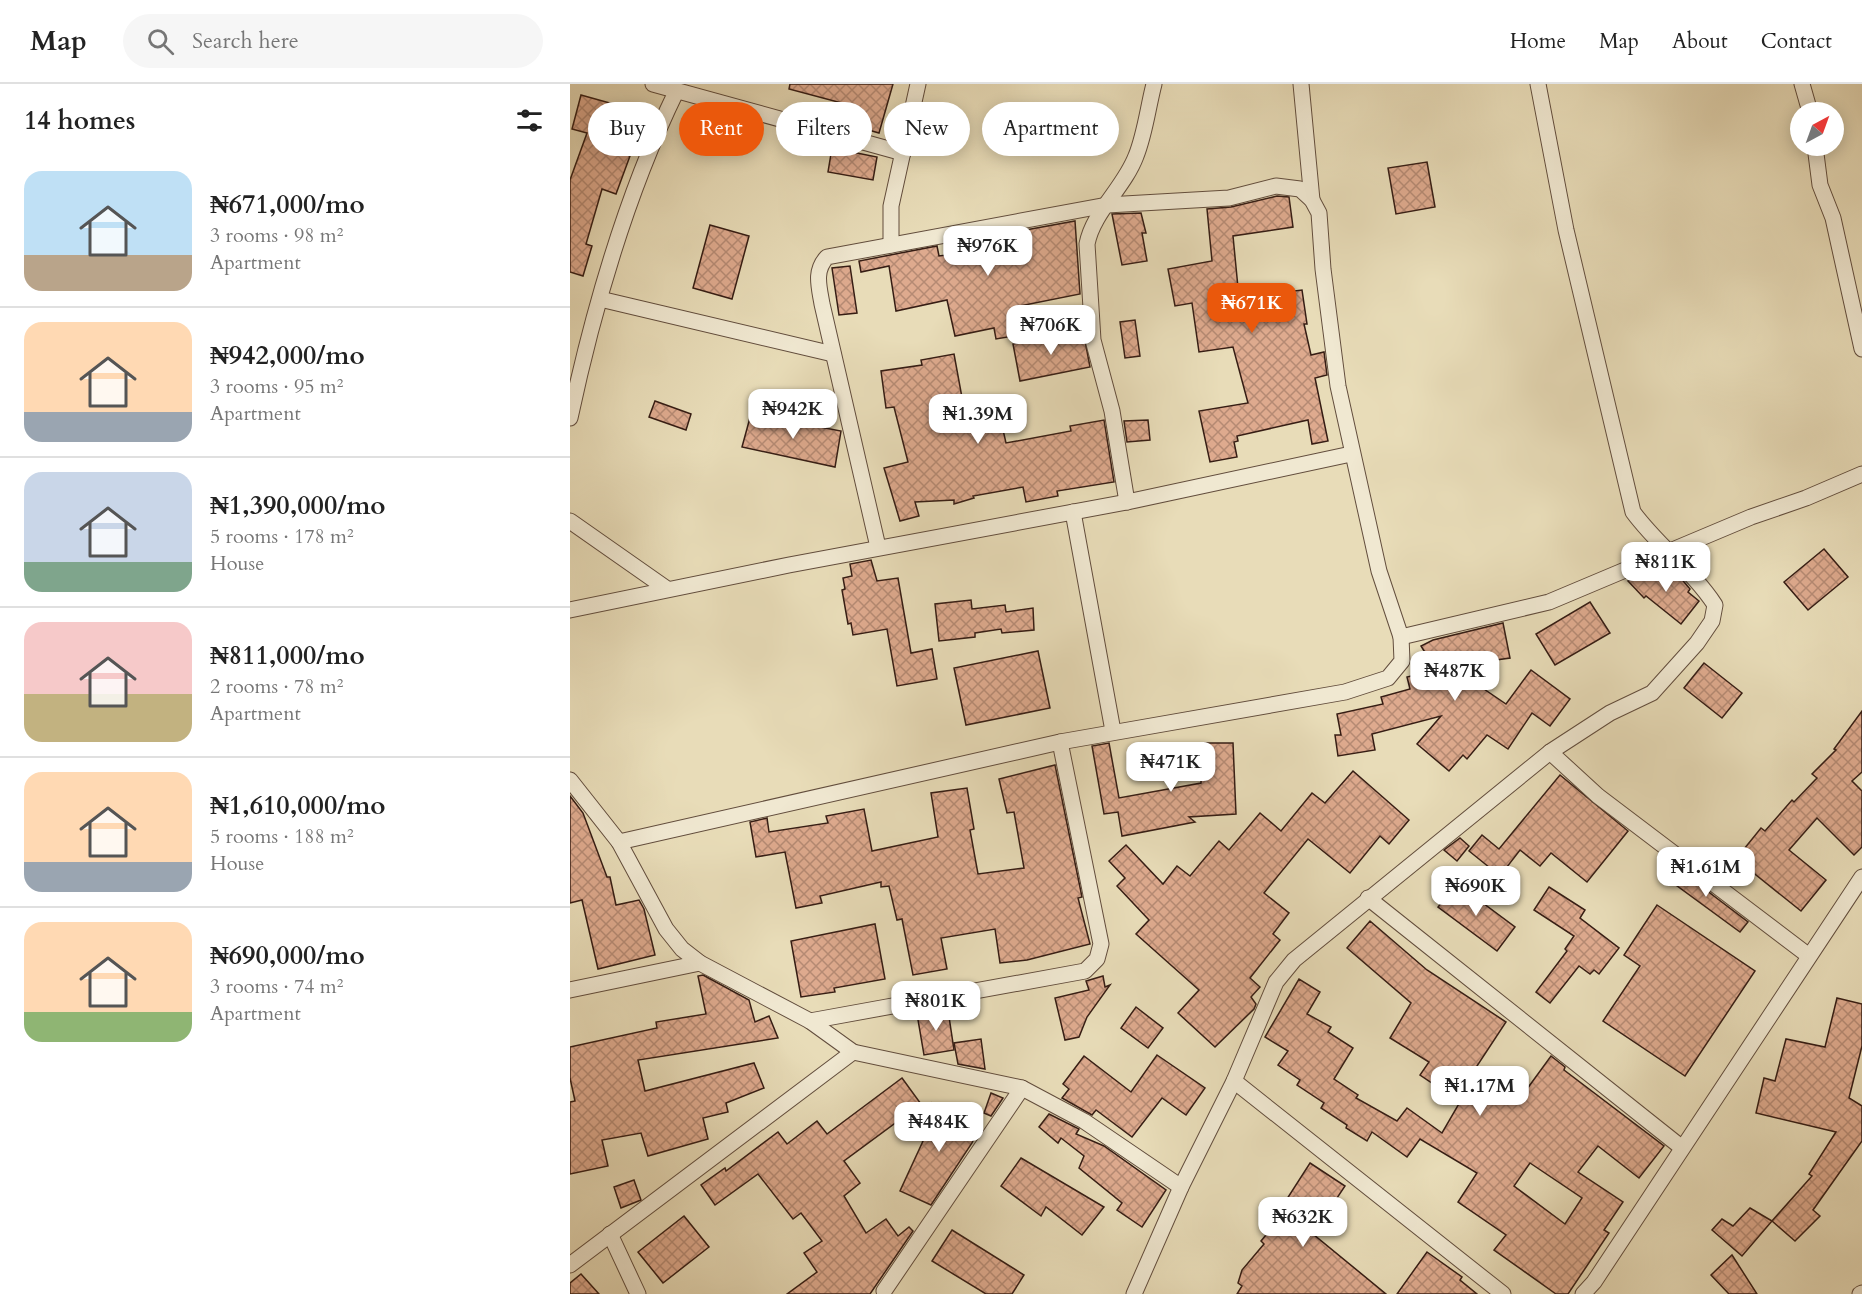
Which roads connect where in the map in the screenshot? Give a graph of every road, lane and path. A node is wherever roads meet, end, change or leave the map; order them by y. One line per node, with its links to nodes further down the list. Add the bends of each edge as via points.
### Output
1 (653, 84): 7 (street)
2 (918, 84): 8 (street)
3 (1154, 84): 14 (street, via 1136,156)
4 (1301, 84): 13 (street)
5 (1538, 84): 26 (street, via 1566,230 1634,512 1650,535)
6 (1802, 84): 9 (street)
7 (676, 92): 10 (street); 16 (street, via 624,214)
8 (914, 102)
9 (1807, 102)
10 (884, 148)
11 (902, 156): 15 (street, via 891,206)
12 (1816, 156): 17 (street, via 1820,185 1833,218)
13 (1312, 200): 14 (street, via 1300,189 1276,186 1229,198); 20 (street, via 1319,213 1330,334)
14 (1107, 205): 15 (street); 22 (street, via 1089,230 1087,244 1093,340 1112,411)
15 (891, 245): 18 (street, via 827,257 820,264 818,279)
16 (600, 299): 18 (street); 19 (street)
17 (1862, 349)
18 (834, 354): 25 (street)
19 (570, 418)
20 (1352, 454): 22 (street); 29 (street, via 1379,571)
21 (1862, 474): 26 (street)
22 (1127, 502): 23 (street)
23 (1073, 512): 25 (street); 30 (street)
24 (570, 521): 27 (street)
25 (878, 547): 27 (street)
26 (1670, 553): 29 (street, via 1549,602); 32 (street, via 1715,605 1712,621 1652,693 1610,713)
27 (667, 589): 28 (street)
28 (570, 610)
29 (1401, 638): 30 (street, via 1402,661 1389,678 1378,682 1345,692)
30 (1113, 731): 31 (street)
31 (1060, 742): 34 (street); 40 (street, via 1101,944 1097,959 1085,971)
32 (1550, 752): 36 (street); 37 (street, via 1598,796)
33 (570, 780): 34 (street)
34 (619, 842): 38 (street, via 666,929)
35 (1862, 877): 37 (street)
36 (1368, 898): 42 (street, via 1294,960 1276,982); 44 (street)
37 (1809, 956): 44 (street)
38 (700, 963): 39 (street); 40 (street)
39 (570, 990)
40 (810, 1021): 41 (street)
41 (853, 1052): 43 (street); 46 (street)
42 (1234, 1081): 45 (street); 51 (street)
43 (1022, 1088): 45 (street, via 1084,1121); 48 (street)
44 (1681, 1147): 52 (street)
45 (1181, 1187): 50 (street)
46 (610, 1233): 47 (street); 49 (street)
47 (570, 1265)
48 (884, 1291)
49 (639, 1294)
50 (1134, 1294)
51 (1503, 1294)
52 (1583, 1294)

